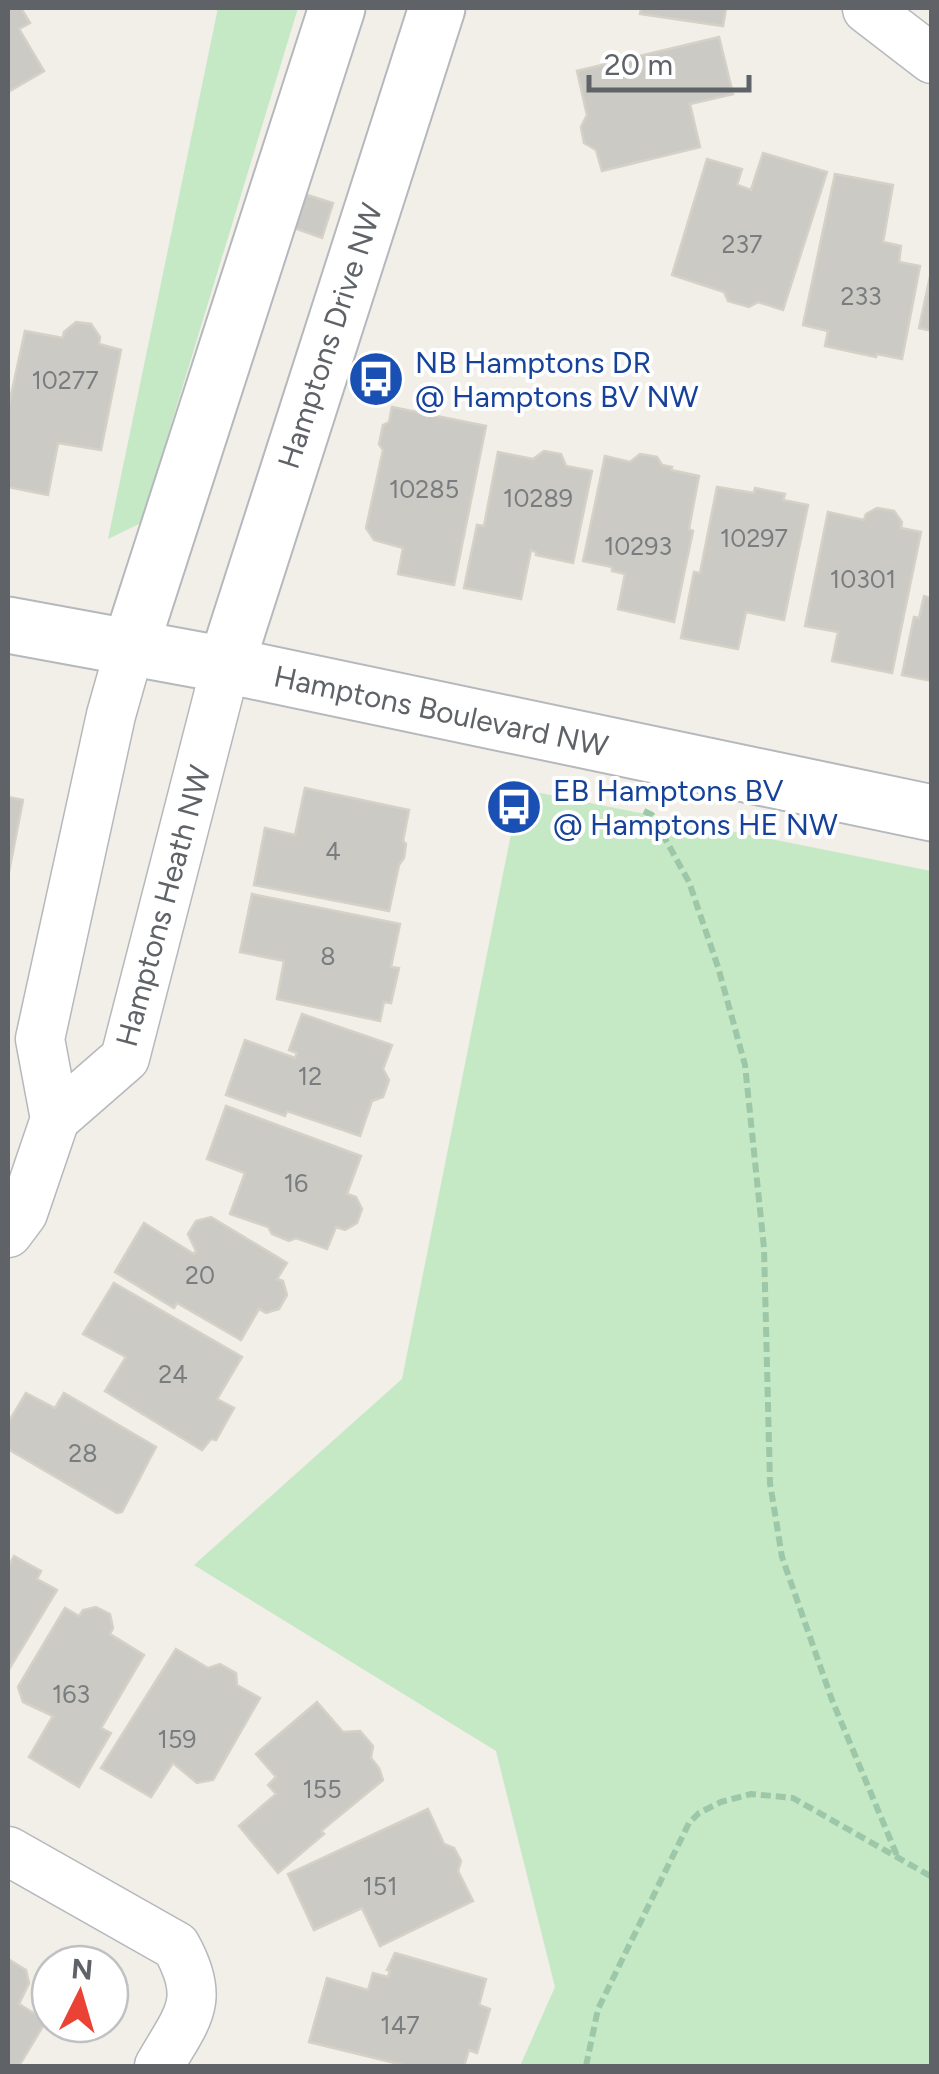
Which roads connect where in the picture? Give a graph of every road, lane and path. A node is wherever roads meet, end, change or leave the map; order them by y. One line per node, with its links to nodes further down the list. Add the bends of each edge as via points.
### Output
1 (337, 8): 6 (street)
2 (437, 8): 7 (street, Hamptons Drive NW)
3 (866, 9): 4 (street)
4 (932, 59)
5 (8, 625): 6 (street, Hamptons Boulevard NW)
6 (130, 648): 7 (street, Hamptons Boulevard NW); 10 (street, Hamptons Heath NW, via 40,1039)
7 (226, 665): 9 (street, Hamptons Boulevard NW); 10 (street, Hamptons Heath NW, via 126,1058)
8 (640, 808): 13 (path, via 652,815 689,882 745,1065 764,1248 770,1482 782,1556)
9 (932, 814)
10 (55, 1120): 11 (street, Hamptons Heath NW, via 23,1213)
11 (8, 1233)
12 (8, 1851): 15 (street, via 176,1946 191,1972 192,2007)
13 (898, 1858): 14 (path); 16 (path, via 793,1798 751,1794 699,1812 598,2009)
14 (932, 1877)
15 (159, 2066)
16 (586, 2066)

